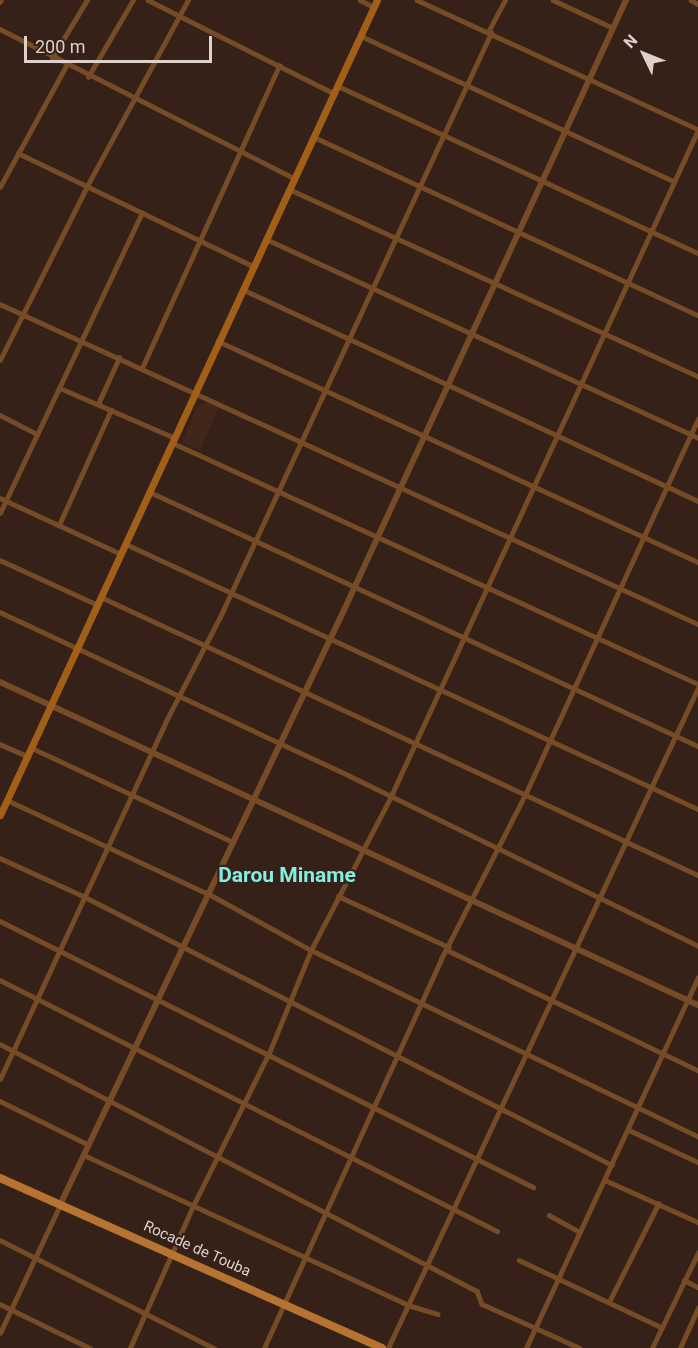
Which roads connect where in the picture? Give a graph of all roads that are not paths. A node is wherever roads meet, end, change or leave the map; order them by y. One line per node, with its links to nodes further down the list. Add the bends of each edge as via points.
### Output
1 (87, 0): 18 (street)
2 (133, 0): 21 (street)
3 (148, 0): 13 (street)
4 (188, 0): 13 (street)
5 (360, 0): 11 (street)
6 (417, 0): 16 (street)
7 (505, 0): 16 (street)
8 (553, 0): 14 (street)
9 (626, 0): 14 (street)
10 (691, 0): 12 (street)
11 (376, 3): 17 (main road)
12 (698, 4)
13 (179, 16): 20 (street); 26 (street)
14 (613, 28): 22 (street)
15 (0, 30): 18 (street)
16 (489, 33): 22 (street); 23 (street)
17 (361, 36): 23 (street); 24 (main road)
18 (52, 58): 19 (street)
19 (66, 66): 21 (street); 32 (street)
20 (279, 66): 25 (street); 31 (street)
21 (88, 76): 26 (street)
22 (590, 78): 27 (street); 28 (street)
23 (469, 84): 27 (street); 29 (street)
24 (338, 86): 25 (main road); 29 (street)
25 (334, 94): 30 (main road)
26 (136, 98): 31 (street); 37 (street)
27 (565, 129): 34 (street); 35 (street)
28 (698, 129): 35 (street)
29 (443, 135): 34 (street); 38 (street)
30 (314, 137): 33 (main road); 38 (street)
31 (242, 152): 33 (street); 45 (street)
32 (18, 153): 36 (street); 37 (street)
33 (294, 178): 39 (main road)
34 (541, 180): 41 (street); 42 (street)
35 (674, 181): 42 (street)
36 (0, 185)
37 (87, 186): 40 (street); 53 (street)
38 (419, 187): 41 (street); 43 (street)
39 (289, 189): 43 (street); 44 (main road)
40 (142, 213): 45 (street); 59 (street)
41 (517, 232): 48 (street); 49 (street)
42 (651, 232): 46 (street); 48 (street)
43 (395, 236): 49 (street); 50 (street)
44 (266, 239): 47 (main road); 50 (street)
45 (200, 242): 47 (street); 62 (street)
46 (698, 253)
47 (253, 267): 51 (main road)
48 (627, 282): 54 (street); 56 (street)
49 (494, 283): 55 (street); 56 (street)
50 (372, 288): 55 (street); 57 (street)
51 (242, 289): 57 (street); 58 (main road)
52 (0, 304): 53 (street)
53 (22, 314): 59 (street); 61 (street)
54 (698, 315)
55 (472, 333): 64 (street); 65 (street)
56 (603, 333): 63 (street); 64 (street)
57 (347, 339): 65 (street); 67 (street)
58 (218, 341): 67 (street); 68 (main road)
59 (83, 342): 60 (street); 66 (street)
60 (119, 358): 62 (street); 69 (street)
61 (0, 360)
62 (142, 368): 68 (street)
63 (698, 376)
64 (580, 384): 74 (street); 75 (street)
65 (448, 385): 74 (street); 76 (street)
66 (60, 388): 69 (street); 73 (street)
67 (324, 389): 76 (street); 78 (street)
68 (196, 392): 78 (street); 79 (main road)
69 (98, 404): 70 (street)
70 (111, 410): 79 (street); 89 (street)
71 (0, 415): 73 (street)
72 (698, 419): 75 (street)
73 (37, 434): 86 (street)
74 (556, 435): 81 (street); 82 (street)
75 (691, 435): 77 (street); 82 (street)
76 (424, 436): 80 (street); 81 (street)
77 (698, 438)
78 (300, 440): 80 (street); 83 (street)
79 (174, 441): 83 (street); 84 (main road)
80 (401, 485): 90 (street); 91 (street)
81 (532, 486): 91 (street); 92 (street)
82 (668, 487): 87 (street); 92 (street)
83 (277, 490): 90 (street); 93 (street)
84 (150, 492): 93 (street); 94 (main road)
85 (0, 498): 86 (street)
86 (6, 501): 88 (street); 89 (street)
87 (698, 501)
88 (0, 513)
89 (59, 525): 95 (street)
90 (377, 537): 98 (street); 100 (street)
91 (510, 537): 99 (street); 100 (street)
92 (644, 537): 97 (street); 99 (street)
93 (255, 541): 98 (street); 101 (street)
94 (126, 544): 95 (main road); 101 (street)
95 (121, 554): 102 (main road)
96 (0, 560): 102 (street)
97 (698, 562)
98 (354, 587): 105 (street); 106 (street)
99 (619, 588): 104 (street); 107 (street)
100 (486, 589): 105 (street); 107 (street)
101 (231, 593): 106 (street); 108 (street)
102 (99, 601): 108 (street); 109 (main road)
103 (0, 612): 109 (street)
104 (698, 624)
105 (463, 638): 112 (street); 113 (street)
106 (330, 639): 113 (street); 114 (street)
107 (596, 639): 111 (street); 112 (street)
108 (203, 646): 114 (street); 115 (street)
109 (77, 647): 115 (street); 116 (main road)
110 (0, 682): 116 (street)
111 (698, 686): 117 (street)
112 (572, 689): 117 (street); 118 (street)
113 (439, 690): 118 (street); 121 (street)
114 (306, 692): 120 (street); 121 (street)
115 (178, 695): 120 (street); 124 (street)
116 (51, 705): 123 (main road); 124 (street)
117 (675, 736): 122 (street); 126 (street)
118 (550, 741): 126 (street); 128 (street)
119 (0, 744): 125 (street)
120 (281, 744): 129 (street); 130 (street)
121 (414, 745): 128 (street); 129 (street)
122 (698, 746)
123 (32, 748): 125 (main road); 127 (street)
124 (151, 752): 127 (street); 130 (street)
125 (27, 756): 131 (main road)
126 (652, 787): 132 (street); 135 (street)
127 (132, 795): 134 (street); 136 (street)
128 (525, 795): 135 (street); 138 (street)
129 (391, 796): 137 (street); 138 (street)
130 (253, 799): 134 (street); 137 (street)
131 (7, 800): 133 (main road); 136 (street)
132 (698, 809)
133 (0, 815)
134 (233, 842): 141 (street)
135 (627, 842): 140 (street); 144 (street)
136 (107, 846): 141 (street); 143 (street)
137 (364, 848): 142 (street); 145 (street)
138 (498, 848): 144 (street); 145 (street)
139 (0, 858): 143 (street)
140 (698, 875)
141 (209, 894): 148 (street); 152 (street)
142 (338, 896): 151 (street); 152 (street)
143 (85, 897): 148 (street); 150 (street)
144 (600, 898): 147 (street); 149 (street)
145 (473, 900): 149 (street); 151 (street)
146 (0, 921): 150 (street)
147 (698, 946)
148 (184, 948): 156 (street); 159 (street)
149 (576, 948): 157 (street); 158 (street)
150 (61, 949): 155 (street); 156 (street)
151 (448, 949): 157 (street); 160 (street)
152 (311, 950): 159 (street); 160 (street)
153 (698, 978): 158 (street)
154 (0, 980): 155 (street)
155 (38, 999): 163 (street); 164 (street)
156 (158, 999): 163 (street); 165 (street)
157 (551, 1000): 166 (street); 167 (street)
158 (688, 1000): 161 (street); 166 (street)
159 (290, 1003): 165 (street); 168 (street)
160 (423, 1003): 167 (street); 168 (street)
161 (698, 1005)
162 (0, 1044): 164 (street)
163 (135, 1049): 172 (street); 173 (street)
164 (13, 1050): 170 (street); 172 (street)
165 (269, 1053): 173 (street); 174 (street)
166 (664, 1053): 169 (street); 176 (street)
167 (526, 1054): 175 (street); 176 (street)
168 (397, 1056): 174 (street); 175 (street)
169 (698, 1070)
170 (0, 1078)
171 (0, 1101): 179 (street)
172 (109, 1104): 179 (street); 183 (street)
173 (243, 1105): 181 (street); 183 (street)
174 (376, 1106): 181 (street); 182 (street)
175 (499, 1108): 182 (street); 185 (street)
176 (640, 1109): 177 (street); 178 (street)
177 (629, 1130): 184 (street); 185 (street)
178 (698, 1136)
179 (89, 1145): 180 (street)
180 (84, 1155): 190 (street); 191 (street)
181 (353, 1157): 192 (street); 193 (street)
182 (476, 1157): 188 (street); 192 (street)
183 (217, 1158): 191 (street); 193 (street)
184 (698, 1162)
185 (612, 1165): 187 (street)
186 (0, 1178): 190 (main road, Rocade de Touba)
187 (605, 1180): 189 (street); 197 (street)
188 (533, 1187)
189 (658, 1204): 195 (street); 208 (street)
190 (60, 1205): 199 (main road, Rocade de Touba); 201 (street)
191 (193, 1206): 199 (street); 202 (street)
192 (453, 1209): 196 (street); 204 (street)
193 (326, 1215): 202 (street); 204 (street)
194 (549, 1215): 197 (street)
195 (698, 1222)
196 (497, 1231)
197 (580, 1232): 205 (street)
198 (0, 1240): 201 (street)
199 (173, 1252): 209 (main road, Rocade de Touba); 214 (street)
200 (698, 1253): 206 (street)
201 (35, 1257): 213 (street); 214 (street)
202 (305, 1258): 209 (street); 211 (street)
203 (519, 1260): 205 (street)
204 (426, 1264): 211 (street); 217 (street, via 477,1291 482,1304)
205 (559, 1278): 208 (street); 217 (street)
206 (684, 1280): 207 (street); 216 (street)
207 (698, 1287)
208 (609, 1302): 216 (street)
209 (284, 1303): 222 (street); 223 (main road, Rocade de Touba)
210 (0, 1304): 213 (street)
211 (408, 1305): 215 (street); 224 (street)
212 (698, 1308): 228 (street)
213 (10, 1310): 218 (street); 219 (street)
214 (146, 1312): 220 (street); 221 (street)
215 (438, 1314)
216 (661, 1327): 227 (street)
217 (534, 1328): 225 (street); 226 (street)
218 (0, 1333)
219 (90, 1348)
220 (130, 1348)
221 (214, 1348)
222 (264, 1348)
223 (381, 1348)
224 (388, 1348)
225 (526, 1348)
226 (580, 1348)
227 (652, 1348)
228 (680, 1348)

